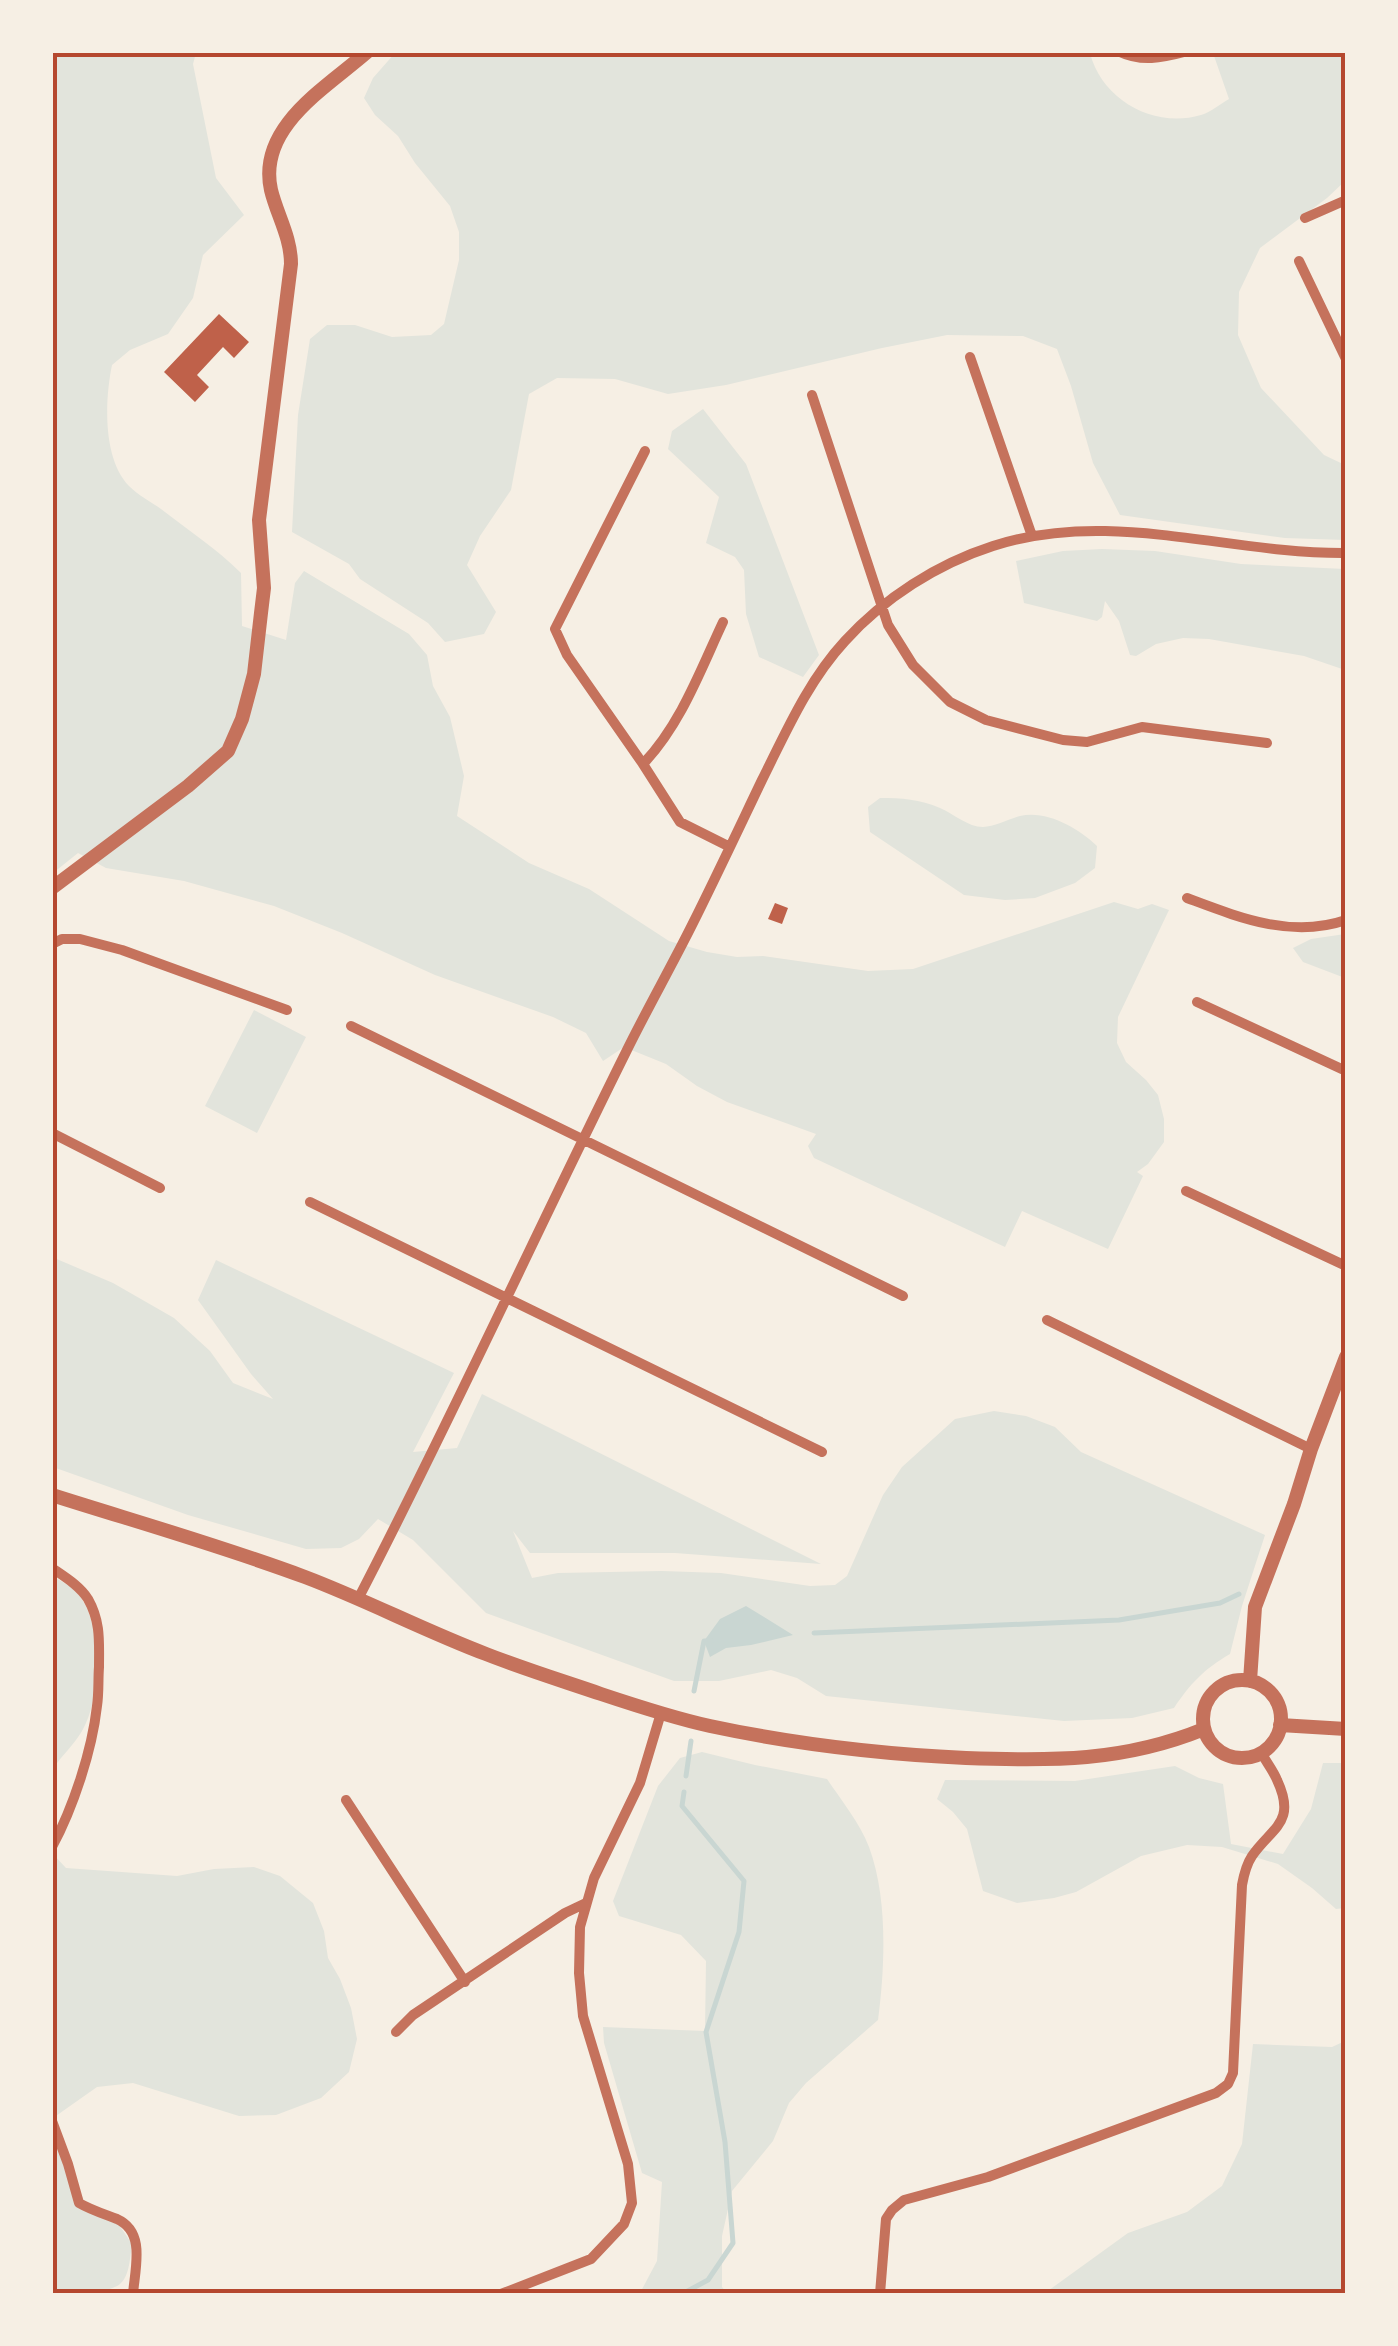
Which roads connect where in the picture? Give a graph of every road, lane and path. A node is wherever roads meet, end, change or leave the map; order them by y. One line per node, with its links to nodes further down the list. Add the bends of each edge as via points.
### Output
1 (367, 52): 18 (street, via 290,118 269,162 291,264 259,520 264,588 242,720 228,751)
2 (1120, 52): 3 (street, via 1137,59)
3 (1184, 52)
4 (1346, 200): 5 (street)
5 (1305, 218)
6 (1298, 261): 8 (street)
7 (970, 357): 11 (street)
8 (1346, 358)
9 (812, 395): 13 (street)
10 (644, 451): 16 (street, via 555,629)
11 (1032, 536): 12 (street, via 1075,530 1163,533); 13 (street, via 962,559)
12 (1346, 553)
13 (881, 607): 15 (street, via 914,665 950,702 986,720 1087,742 1142,727); 17 (street, via 817,676)
14 (723, 622): 16 (street, via 672,728)
15 (1267, 743)
16 (643, 764): 17 (street, via 680,822)
17 (730, 847): 27 (street)
18 (52, 888)
19 (1187, 898): 20 (street, via 1278,926)
20 (1346, 920)
21 (52, 944): 23 (street, via 80,939 122,950)
22 (1197, 1002): 25 (street)
23 (287, 1010)
24 (351, 1026): 27 (street)
25 (1346, 1072)
26 (52, 1133): 28 (street)
27 (583, 1139): 32 (street); 33 (street)
28 (160, 1188)
29 (1186, 1191): 31 (street)
30 (310, 1202): 32 (street)
31 (1346, 1266)
32 (507, 1296): 37 (street); 40 (street)
33 (904, 1296)
34 (1047, 1320): 36 (street)
35 (1346, 1356): 36 (street)
36 (1311, 1449): 41 (street, via 1255,1607)
37 (822, 1452)
38 (52, 1494): 40 (street, via 221,1546)
39 (52, 1568): 48 (street, via 87,1598 101,1638 90,1744)
40 (358, 1599): 42 (street, via 485,1654)
41 (1250, 1682): 43 (street, via 1272,1694); 44 (street, via 1214,1692)
42 (660, 1713): 44 (street, via 906,1756 1029,1760 1111,1755); 49 (street, via 640,1782)
43 (1280, 1726): 45 (street); 46 (street)
44 (1204, 1729): 46 (street, via 1227,1755)
45 (1346, 1729)
46 (1261, 1752): 55 (street, via 1280,1788 1283,1816 1246,1866 1234,2073 1228,2084 1058,2153 904,2200 886,2219)
47 (346, 1800): 50 (street)
48 (52, 1847)
49 (586, 1902): 50 (street); 54 (street, via 578,1973 583,2016 628,2164 632,2203 624,2224 591,2260)
50 (465, 1982): 51 (street)
51 (396, 2032)
52 (52, 2122): 53 (street, via 78,2203 135,2234)
53 (133, 2294)
54 (501, 2294)
55 (880, 2294)

